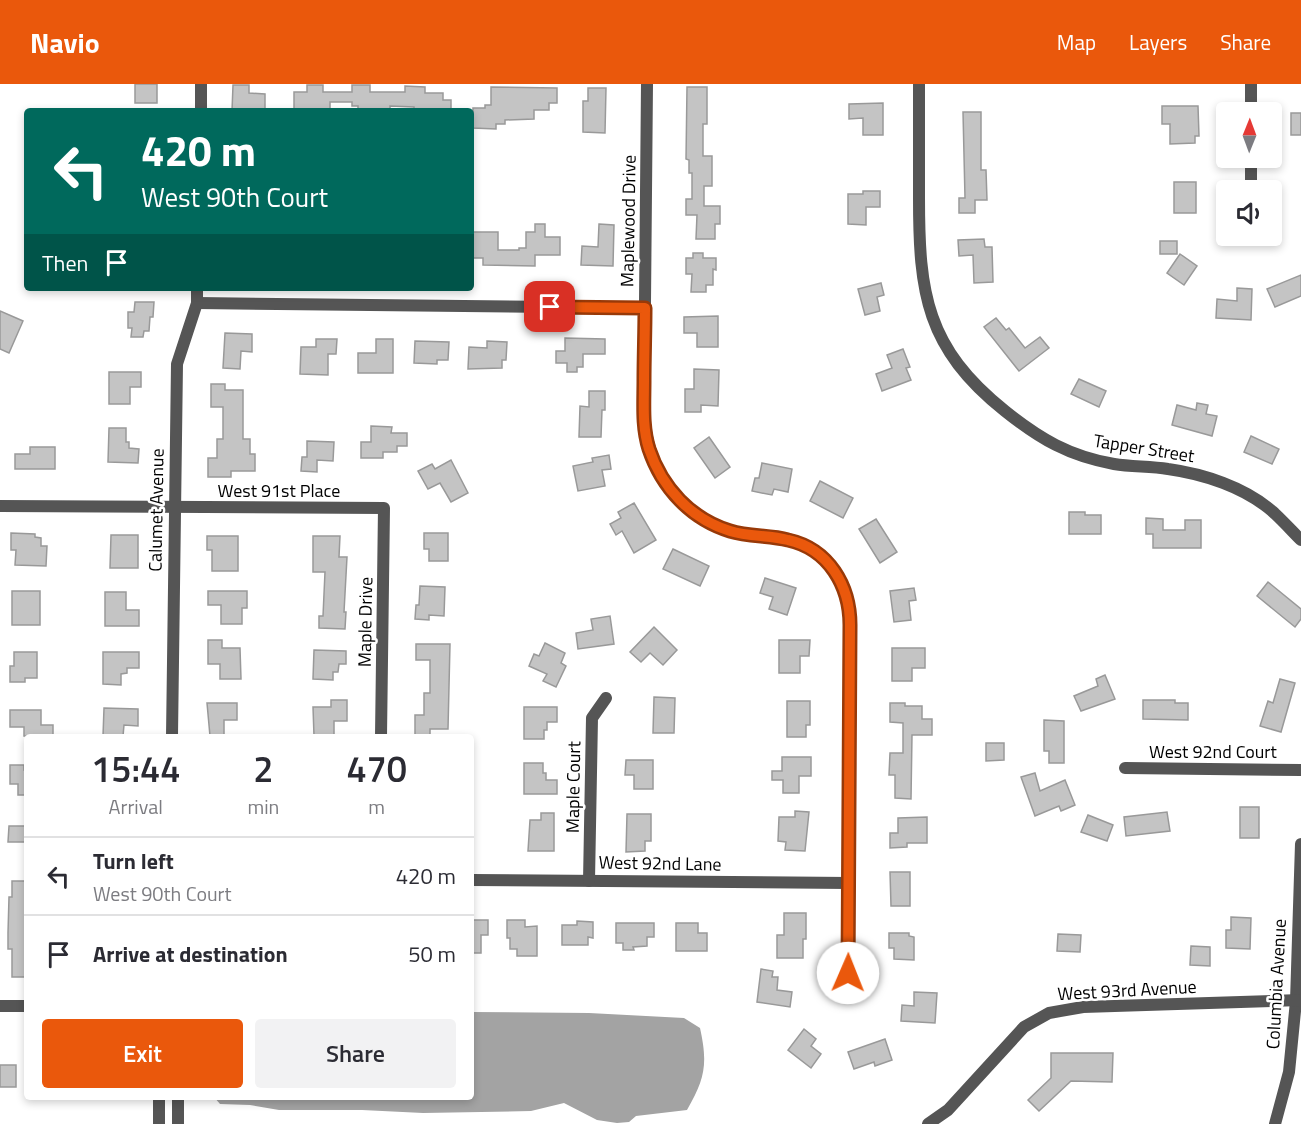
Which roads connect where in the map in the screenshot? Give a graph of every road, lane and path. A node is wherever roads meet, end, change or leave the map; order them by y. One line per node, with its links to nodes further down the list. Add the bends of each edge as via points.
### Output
1 (201, 84): 6 (street)
2 (647, 84): 9 (street, Maplewood Drive)
3 (919, 84): 13 (street, Tapper Street, via 922,280 934,323 958,365 996,404 1054,446 1112,464 1164,468 1211,478 1263,504)
4 (1251, 84): 5 (street)
5 (1251, 102)
6 (201, 108)
7 (197, 291): 8 (street, Calumet Avenue)
8 (197, 303): 9 (street); 11 (street, Calumet Avenue, via 177,364)
9 (645, 308): 22 (street, Maplewood Drive, via 646,434 652,457 667,484 690,509 719,527 789,540 809,548 828,563 846,591 850,625)
10 (0, 506): 11 (street, West 91st Place)
11 (174, 507): 12 (street, West 91st Place); 15 (street, Calumet Avenue)
12 (384, 508): 16 (street, Maple Drive)
13 (1301, 540)
14 (606, 698): 21 (street, Maple Court, via 592,718)
15 (172, 734)
16 (381, 734)
17 (1125, 768): 18 (street, West 92nd Court)
18 (1301, 770)
19 (1301, 844): 24 (street, Columbia Avenue)
20 (474, 880): 21 (street, West 92nd Lane)
21 (589, 881): 22 (street, West 92nd Lane)
22 (849, 883): 23 (street, Maplewood Drive)
23 (848, 996)
24 (1299, 1001): 31 (street, West 93rd Avenue, via 1083,1007 1049,1012 1024,1027 948,1110); 32 (street, Columbia Avenue, via 1289,1072)
25 (0, 1006): 26 (street)
26 (24, 1006)
27 (159, 1100): 29 (street)
28 (178, 1100): 30 (street)
29 (159, 1124)
30 (178, 1124)
31 (928, 1124)
32 (1275, 1124)

